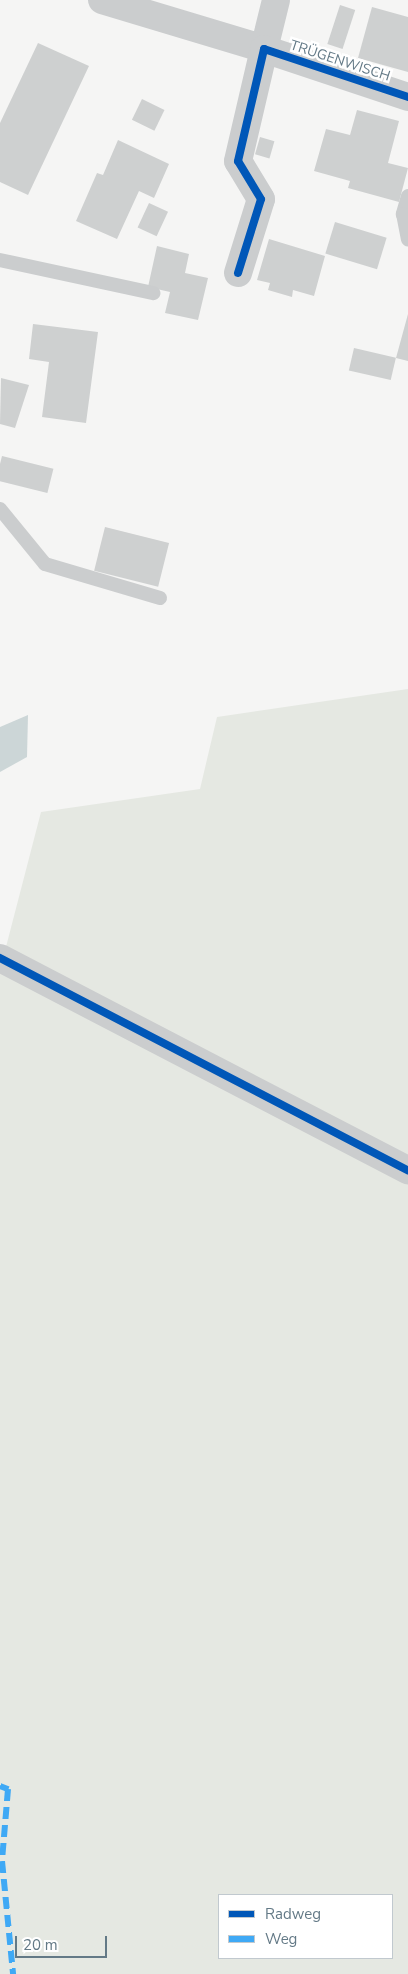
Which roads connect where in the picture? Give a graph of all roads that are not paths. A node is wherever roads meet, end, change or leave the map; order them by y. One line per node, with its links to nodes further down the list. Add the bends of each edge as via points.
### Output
1 (102, 0): 3 (street, TRÜGENWISCH)
2 (276, 0): 3 (street)
3 (264, 49): 4 (street, TRÜGENWISCH); 8 (street, via 238,161 261,199)
4 (408, 97)
5 (408, 196): 6 (lane, via 403,214)
6 (408, 240)
7 (0, 260): 9 (lane)
8 (238, 273)
9 (153, 293)
10 (0, 509): 11 (lane, via 45,564)
11 (160, 598)
12 (0, 958): 13 (street)
13 (408, 1170)

